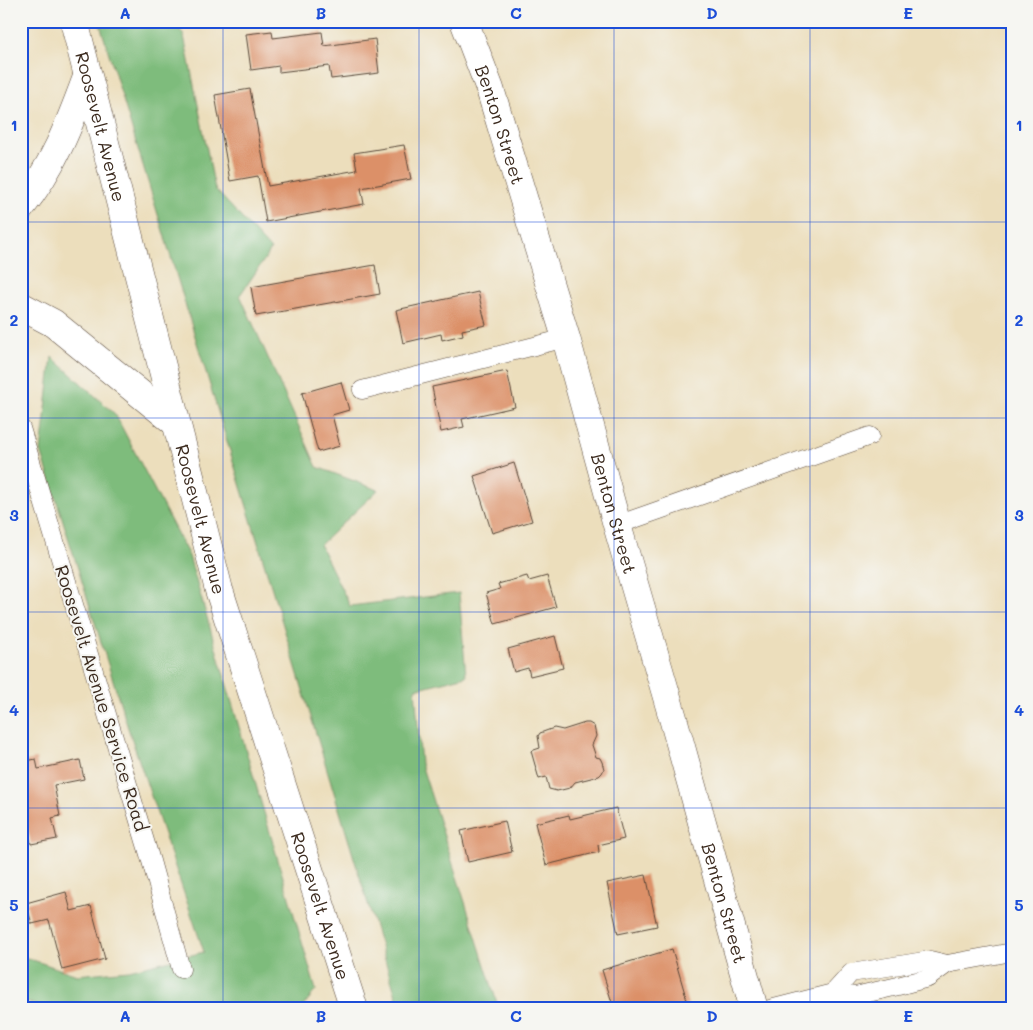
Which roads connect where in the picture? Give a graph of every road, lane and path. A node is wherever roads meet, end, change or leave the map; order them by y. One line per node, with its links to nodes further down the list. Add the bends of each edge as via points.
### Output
1 (74, 21): 3 (main road, Roosevelt Avenue)
2 (464, 21): 6 (main road, Benton Street, via 490,89)
3 (87, 76): 4 (main road, via 51,162); 8 (main road, Roosevelt Avenue)
4 (21, 207)
5 (21, 306): 8 (main road, via 53,323)
6 (566, 338): 7 (lane); 11 (main road, Benton Street)
7 (362, 390)
8 (176, 423): 14 (main road, Roosevelt Avenue, via 219,590)
9 (22, 433): 13 (lane, Roosevelt Avenue Service Road)
10 (870, 436): 11 (lane)
11 (617, 525): 15 (main road, Benton Street)
12 (1012, 952): 16 (lane, via 947,964 928,978 855,996 833,993)
13 (182, 969)
14 (354, 1009)
15 (754, 1009)
16 (770, 1009)

